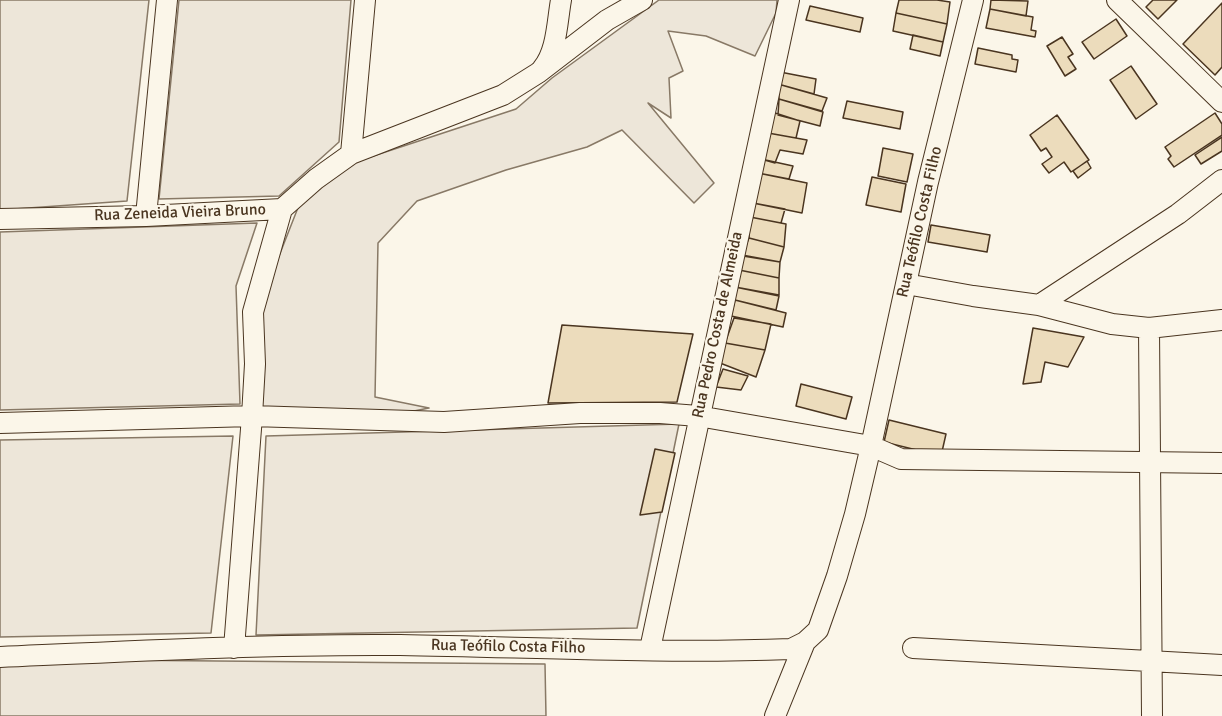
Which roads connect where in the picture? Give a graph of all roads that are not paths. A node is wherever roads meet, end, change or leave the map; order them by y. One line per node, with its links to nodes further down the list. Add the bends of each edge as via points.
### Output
1 (167, 0): 13 (street)
2 (364, 0): 10 (street)
3 (561, 0): 8 (street, via 554,41 547,63)
4 (642, 0): 8 (street, Rua Zeneida Vieira Bruno, via 607,20)
5 (789, 0): 20 (street, Rua Pedro Costa de Almeida)
6 (973, 0): 15 (street, Rua Teófilo Costa Filho)
7 (1118, 0): 9 (street)
8 (538, 73): 10 (street, Rua Zeneida Vieira Bruno, via 503,95)
9 (1222, 102)
10 (351, 154): 12 (street, Rua Zeneida Vieira Bruno)
11 (1222, 180): 16 (street, via 1178,214)
12 (282, 209): 13 (street, Rua Zeneida Vieira Bruno); 19 (street, via 253,312)
13 (146, 216): 14 (street, Rua Zeneida Vieira Bruno)
14 (0, 219)
15 (906, 284): 16 (street); 22 (street, Rua Teófilo Costa Filho)
16 (1039, 305): 18 (street, via 1112,324)
17 (1222, 320): 18 (street)
18 (1149, 328): 23 (street)
19 (252, 416): 20 (street, via 444,422 580,413); 21 (street); 26 (street)
20 (698, 416): 22 (street); 28 (street, Rua Pedro Costa de Almeida)
21 (0, 423)
22 (871, 446): 23 (street, via 901,459); 25 (street, Rua Teófilo Costa Filho, via 837,576 818,630)
23 (1150, 462): 24 (street); 30 (street)
24 (1222, 463)
25 (805, 642): 28 (street, Rua Teófilo Costa Filho, via 791,649); 32 (street)
26 (234, 648): 28 (street, Rua Teófilo Costa Filho, via 397,645); 29 (street, Rua Teófilo Costa Filho)
27 (913, 648): 30 (street)
28 (650, 650)
29 (0, 657)
30 (1151, 661): 31 (street); 33 (street)
31 (1222, 665)
32 (775, 716)
33 (1152, 716)

